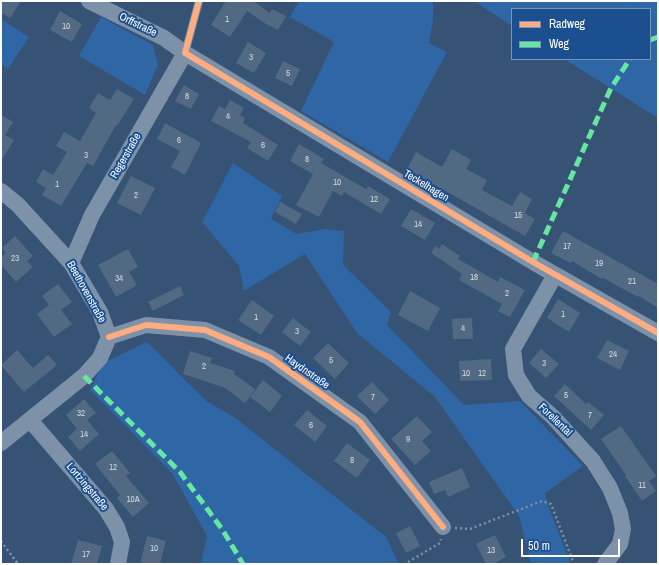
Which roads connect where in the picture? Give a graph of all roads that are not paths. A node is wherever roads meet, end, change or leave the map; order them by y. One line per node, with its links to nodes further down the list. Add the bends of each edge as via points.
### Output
1 (89, 1): 3 (street, Orffstraße, via 164,38)
2 (199, 1): 3 (lane)
3 (185, 53): 5 (street, Regerstraße, via 92,215); 6 (street, Teckelhagen)
4 (1, 191): 5 (street, Beethovenstraße, via 18,205)
5 (71, 263): 8 (street, Beethovenstraße, via 100,312)
6 (555, 275): 7 (street, Teckelhagen); 13 (street, Forellental, via 513,349 516,375 530,396 593,461 610,488 623,529 620,544)
7 (658, 333)
8 (109, 337): 9 (street, Beethovenstraße, via 100,358 84,376); 11 (street, Haydnstraße, via 146,325 205,330 269,357 360,422)
9 (30, 420): 10 (street, Beethovenstraße); 12 (street, Lortzingstraße, via 106,509 117,527 122,542)
10 (1, 443)
11 (443, 527)
12 (118, 564)
13 (605, 564)

